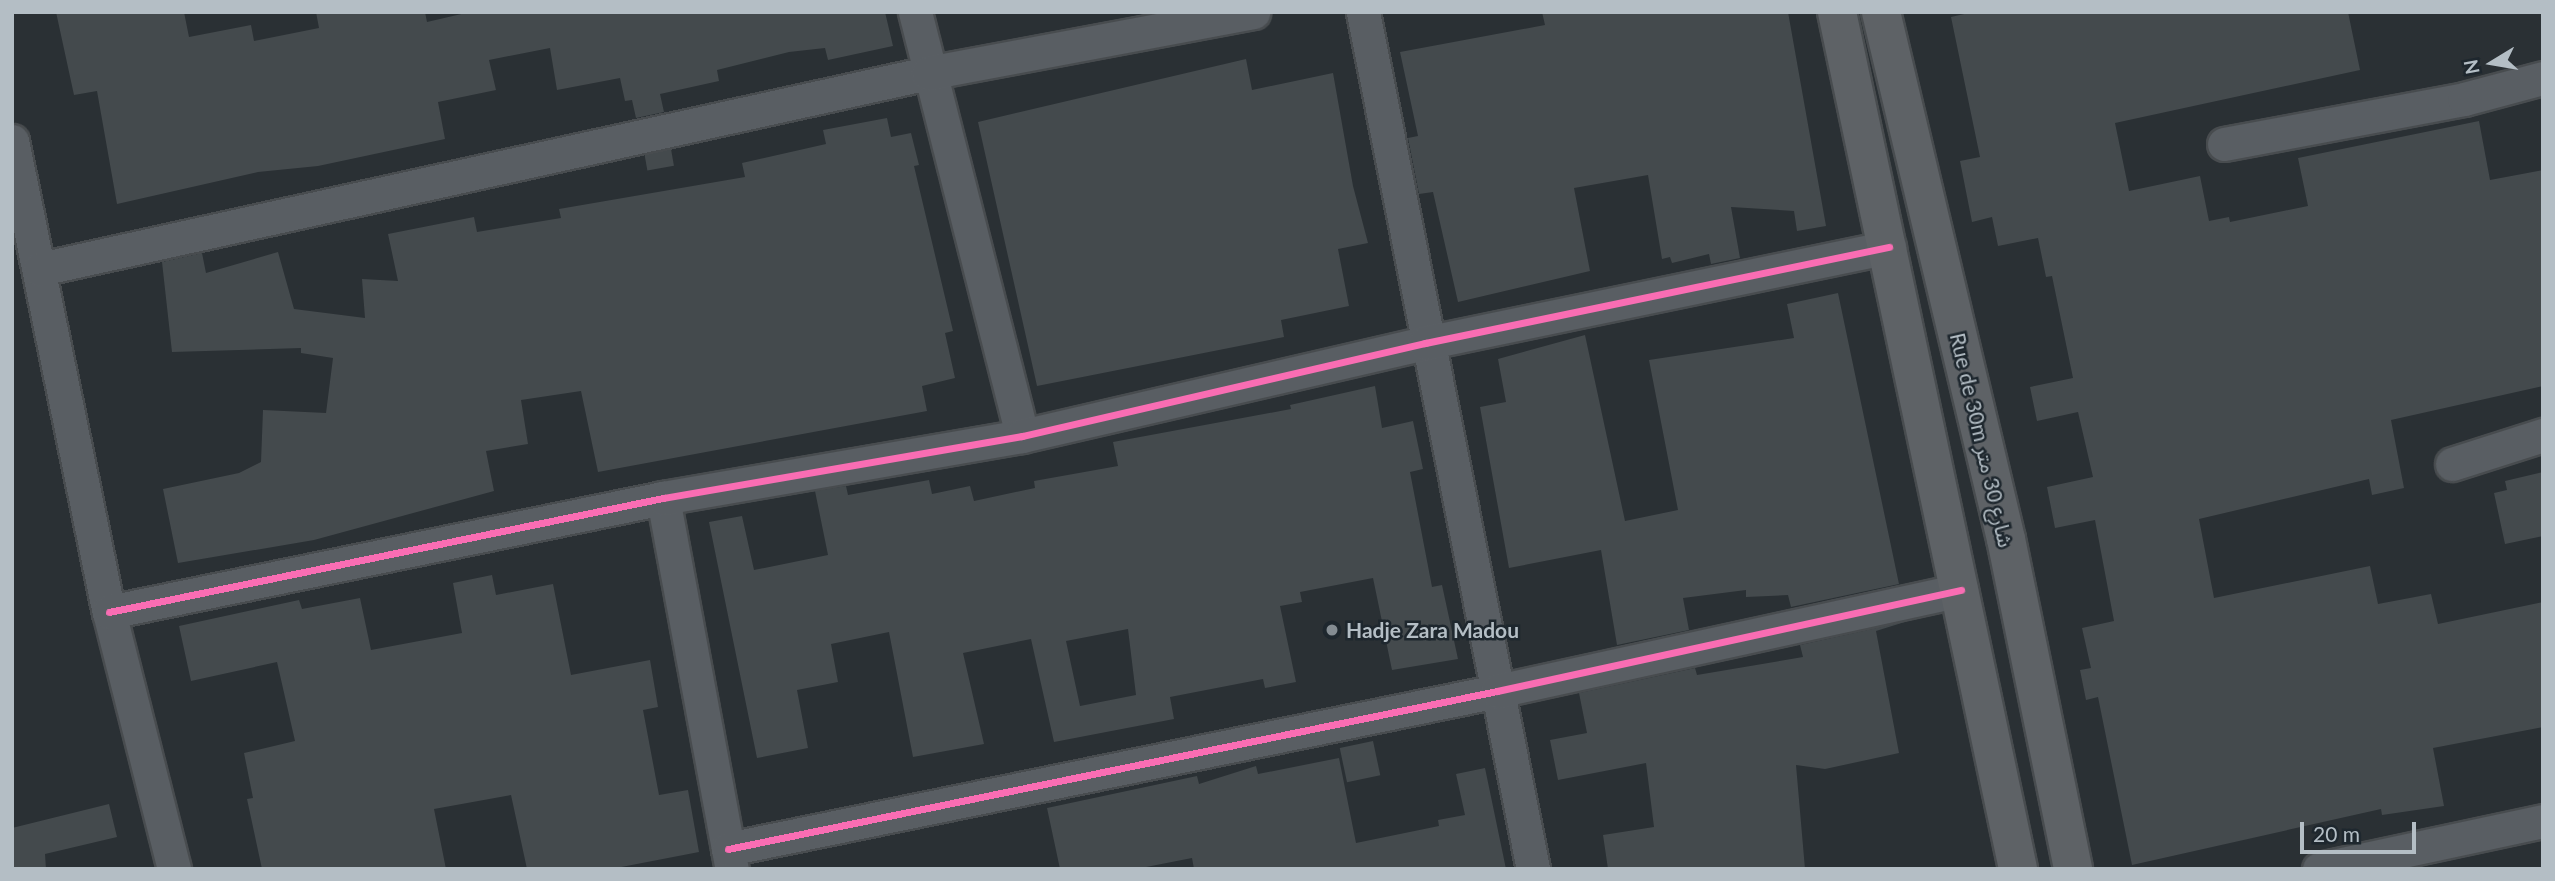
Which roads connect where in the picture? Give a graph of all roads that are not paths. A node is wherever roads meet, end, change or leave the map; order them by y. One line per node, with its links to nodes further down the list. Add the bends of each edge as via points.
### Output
1 (915, 12): 6 (street)
2 (1253, 12): 6 (street)
3 (1363, 12): 12 (street)
4 (1837, 12): 10 (street)
5 (1881, 12): 25 (street, Rue de 30m شارع 30 متر, via 2007,539)
6 (928, 73): 11 (street); 14 (street)
7 (2543, 78): 9 (street, via 2464,99)
8 (12, 141): 11 (street)
9 (2224, 144)
10 (1889, 247): 12 (street); 17 (street)
11 (40, 269): 18 (street)
12 (1425, 343): 14 (street); 19 (street)
13 (2543, 435): 15 (street)
14 (1022, 436): 16 (street)
15 (2452, 464)
16 (663, 498): 18 (street); 21 (street)
17 (1961, 590): 19 (street); 24 (street)
18 (109, 612): 22 (street)
19 (1497, 691): 21 (street); 23 (street)
20 (2543, 821): 26 (street)
21 (730, 859)
22 (174, 869)
23 (1533, 869)
24 (2018, 869)
25 (2073, 869)
26 (2319, 869)

